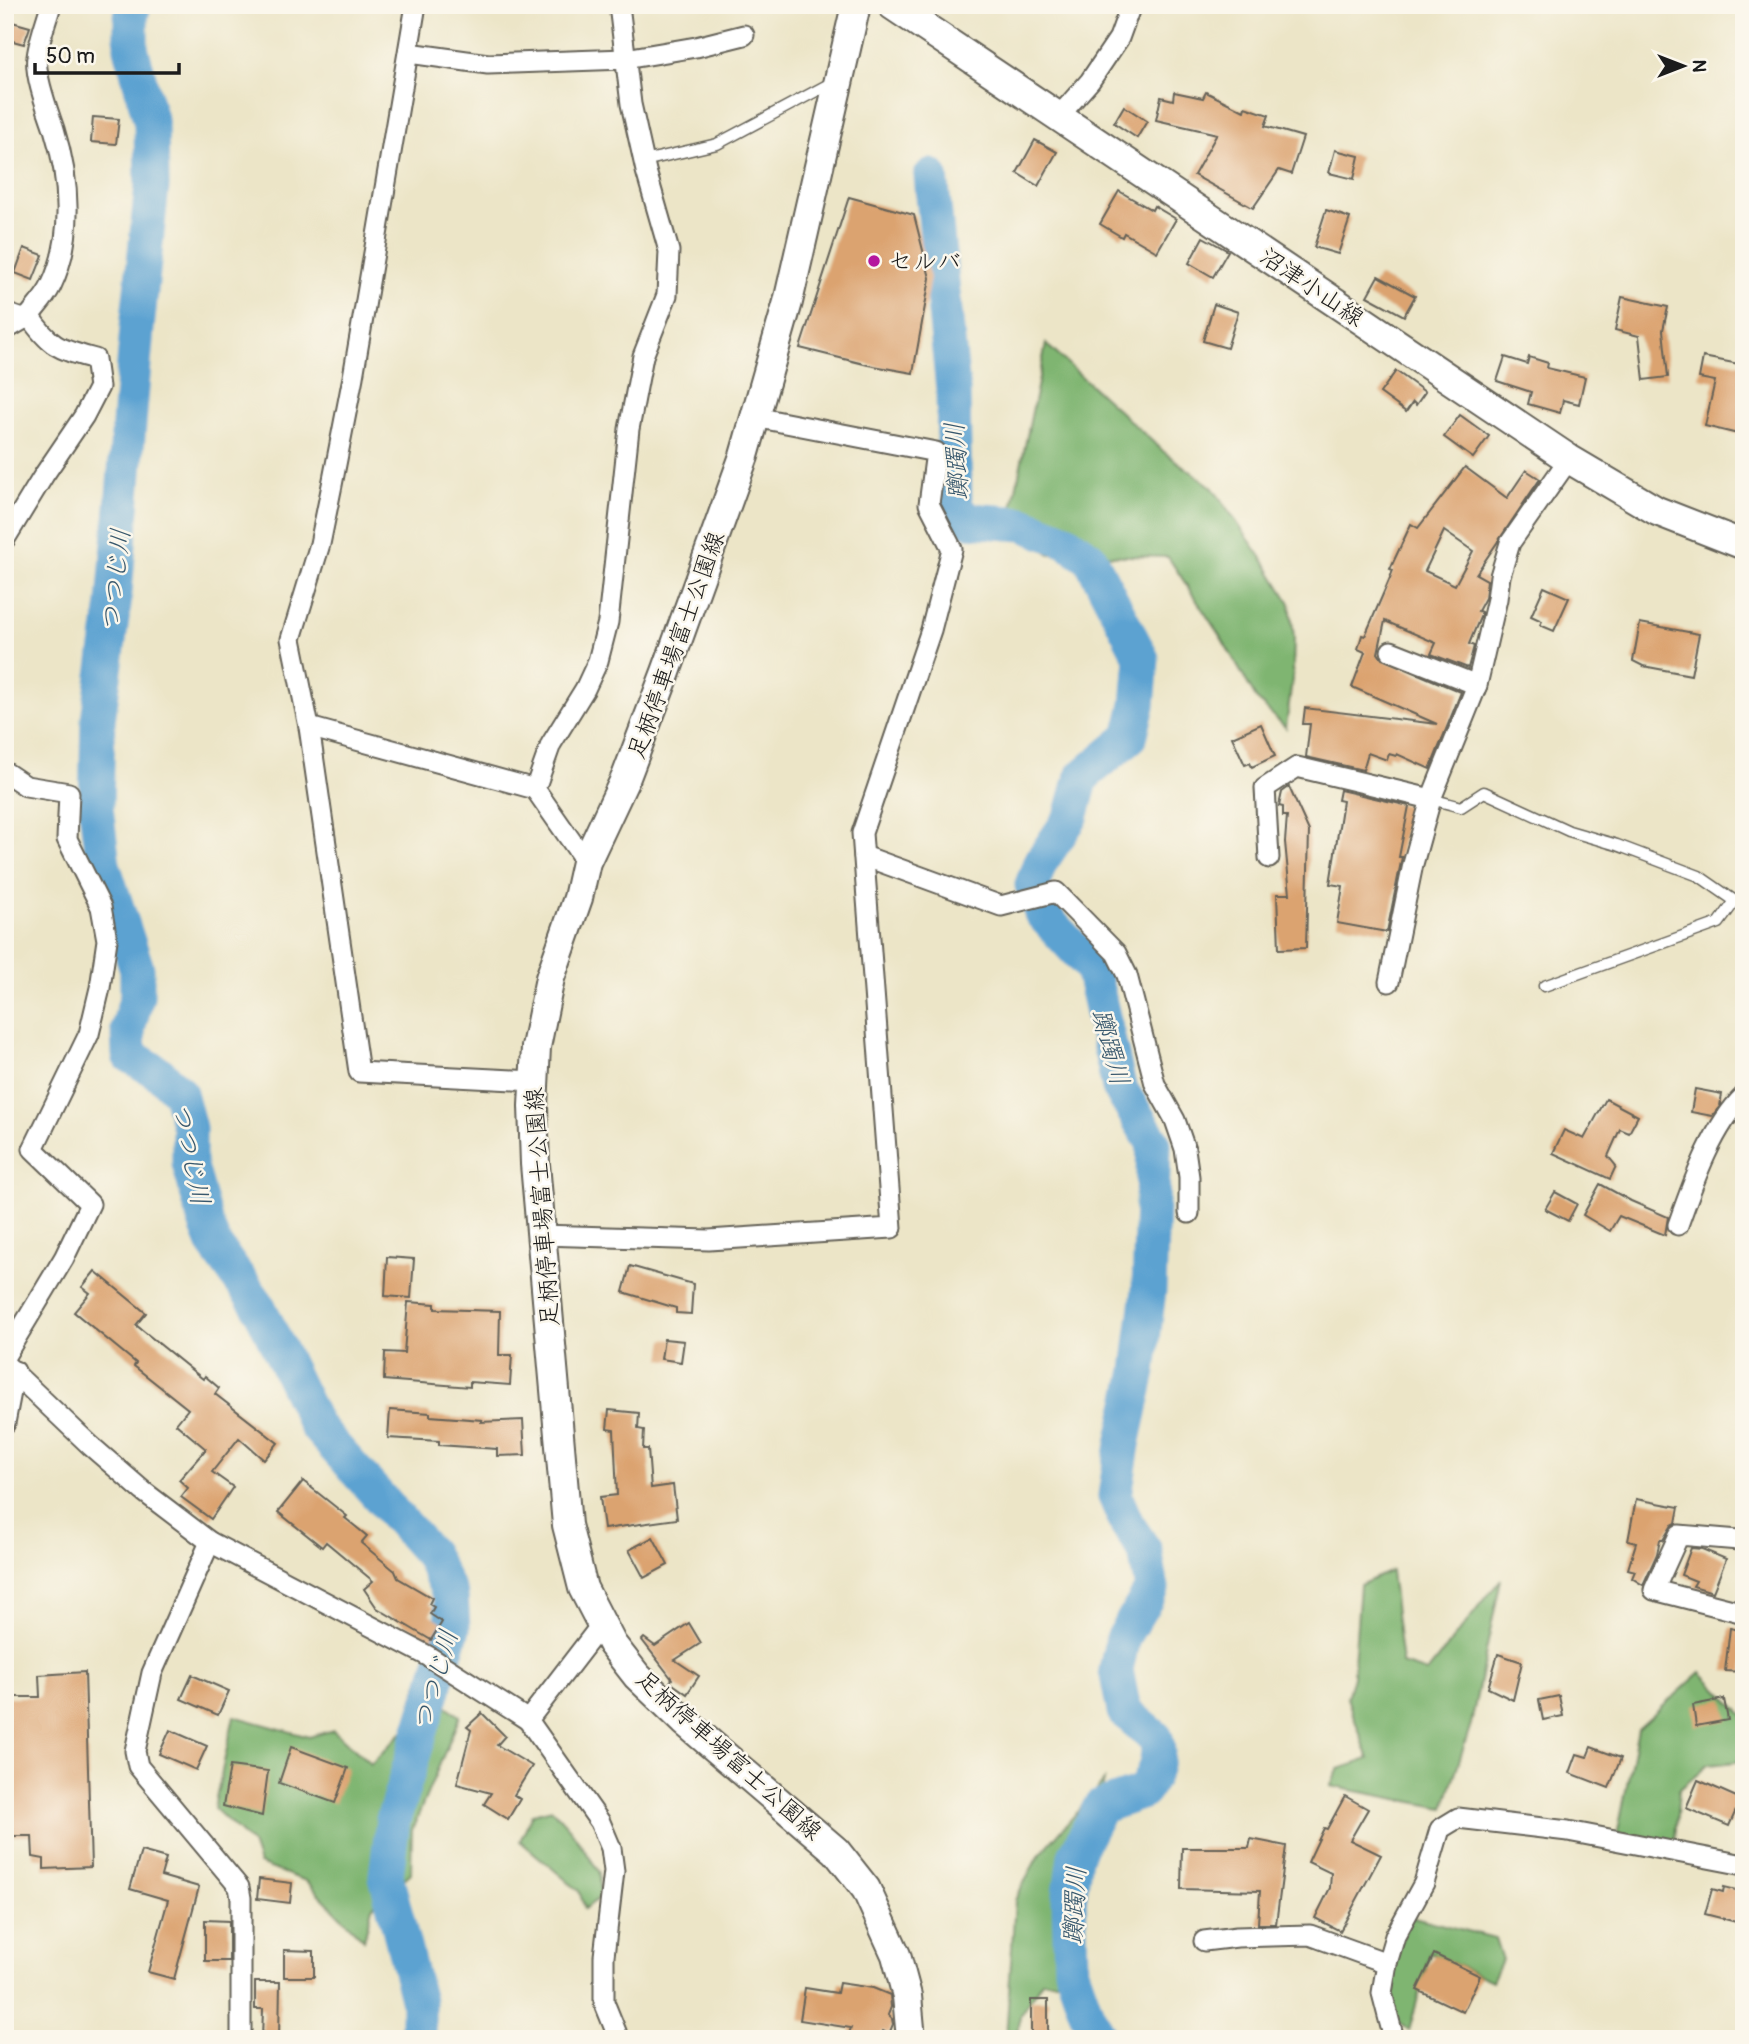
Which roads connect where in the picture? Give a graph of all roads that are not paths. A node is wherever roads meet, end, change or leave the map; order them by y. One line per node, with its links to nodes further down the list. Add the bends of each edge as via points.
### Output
1 (51, 5): 14 (street, via 36,59 62,164 69,218 51,287)
2 (416, 5): 8 (street)
3 (619, 5): 9 (street)
4 (856, 5): 10 (main road, 足柄停車場富士公園線)
5 (892, 5): 11 (main road, 沼津小山線)
6 (1131, 5): 11 (street, via 1119,38)
7 (744, 35): 9 (street)
8 (408, 53): 9 (street, via 488,64); 22 (street, via 325,520 292,639)
9 (625, 59): 12 (street)
10 (840, 79): 12 (lane, via 717,144); 16 (main road, 足柄停車場富士公園線, via 788,302)
11 (1059, 116): 17 (main road, 沼津小山線)
12 (644, 161): 24 (street, via 669,251 667,295 643,356 631,417 608,622 598,661 551,744)
13 (5, 308): 14 (lane)
14 (29, 316): 15 (street); 18 (street, via 57,348 95,359 99,387)
15 (5, 330)
16 (755, 417): 26 (street, via 936,452 929,504 952,549 862,833); 28 (main road, 足柄停車場富士公園線, via 662,684)
17 (1569, 459): 19 (main road, 沼津小山線, via 1657,511); 21 (street, via 1510,543)
18 (5, 539)
19 (1744, 545)
20 (1391, 651): 21 (street)
21 (1477, 685): 25 (street)
22 (309, 727): 24 (street); 32 (street, via 359,1072)
23 (5, 772): 37 (street, via 26,786 69,793 67,839 101,907 107,940 89,1034 33,1149 90,1204)
24 (535, 789): 28 (street)
25 (1432, 799): 27 (street, via 1297,767 1265,788); 29 (lane, via 1461,807 1484,792 1569,831 1699,876); 30 (street, via 1413,863)
26 (864, 856): 34 (street, via 1001,906 1056,892 1116,953 1127,975 1155,1084 1185,1149); 36 (street, via 892,1228 709,1240)
27 (1269, 858)
28 (586, 862): 32 (main road, 足柄停車場富士公園線, via 579,898 550,978)
29 (1739, 902): 31 (lane, via 1719,923)
30 (1389, 982)
31 (1544, 986)
32 (534, 1081): 36 (main road, 足柄停車場富士公園線)
33 (1744, 1096): 35 (street, via 1721,1128)
34 (1189, 1213)
35 (1678, 1225)
36 (541, 1235): 42 (main road, 足柄停車場富士公園線, via 567,1525 583,1588)
37 (9, 1364): 38 (street); 40 (street, via 91,1446)
38 (5, 1423)
39 (1739, 1540): 41 (street, via 1679,1535 1654,1590)
40 (209, 1542): 43 (street, via 428,1656); 47 (street, via 152,1673 135,1751 138,1766 239,1887)
41 (1744, 1613)
42 (601, 1625): 43 (street); 49 (main road, 足柄停車場富士公園線, via 638,1676 836,1851 858,1877 896,1955 907,1996)
43 (528, 1720): 48 (street, via 600,1822 611,1848 614,1871 604,1956 604,2002)
44 (1744, 1865): 46 (street, via 1568,1831 1458,1818 1440,1829 1424,1883 1395,1936)
45 (1204, 1941): 46 (street, via 1310,1935)
46 (1387, 1963): 50 (street, via 1382,1993)
47 (241, 2039)
48 (619, 2039)
49 (911, 2039)
50 (1394, 2039)

